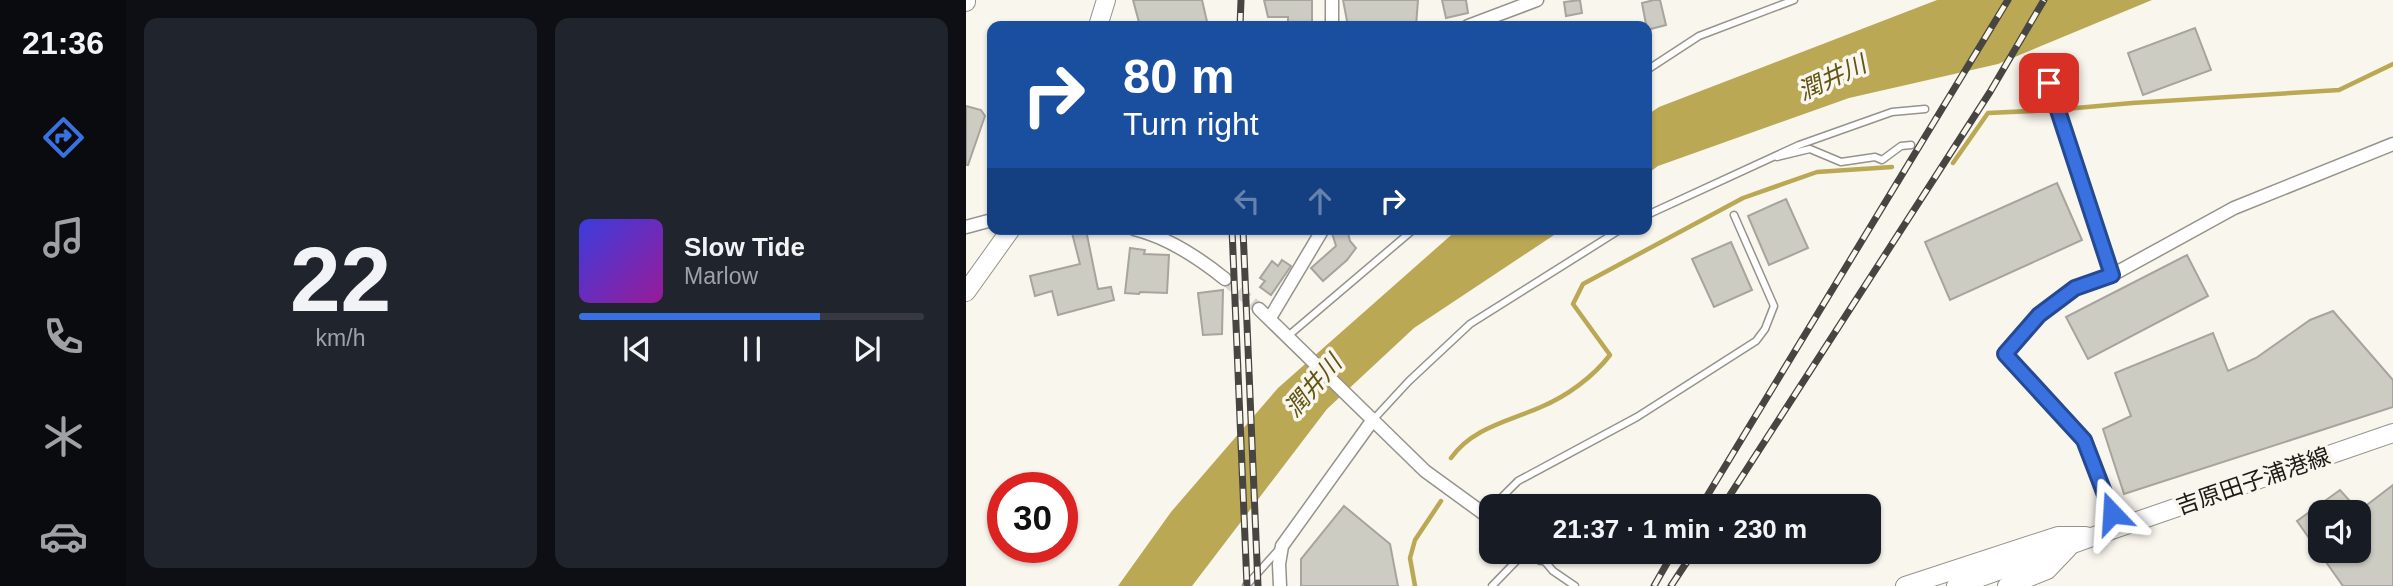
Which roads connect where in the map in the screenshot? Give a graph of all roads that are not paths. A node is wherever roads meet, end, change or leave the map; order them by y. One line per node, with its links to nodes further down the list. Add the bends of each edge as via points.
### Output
1 (1106, 0): 5 (main road)
2 (1332, 0): 6 (street)
3 (1537, 0): 7 (street)
4 (1794, 0): 8 (lane, via 1699,36)
5 (1100, 21)
6 (1332, 21)
7 (1481, 21)
8 (1652, 67)
9 (2049, 83): 23 (street)
10 (1926, 109): 13 (lane, via 1892,112)
11 (2393, 144): 23 (street, via 2234,208)
12 (1911, 145): 13 (lane, via 1901,146 1882,160 1841,162 1810,149)
13 (1768, 158): 14 (lane)
14 (1652, 213)
15 (1734, 215): 31 (lane, via 1774,306 1756,341 1637,417 1518,481)
16 (987, 221): 17 (street)
17 (966, 227)
18 (1007, 235): 25 (main road)
19 (1152, 235): 24 (street)
20 (1319, 235): 27 (street)
21 (1407, 235): 28 (lane)
22 (1611, 235): 29 (lane, via 1470,324)
23 (2112, 275): 33 (street, via 2075,288 2039,315 2005,354 2084,440)
24 (1225, 279)
25 (966, 292)
26 (1259, 309): 27 (street)
27 (1270, 318): 28 (street)
28 (1288, 336): 29 (street)
29 (1372, 421): 32 (street, via 1436,481); 35 (street)
30 (2393, 433): 33 (main road, 吉原田子浦港線)
31 (1506, 494)
32 (1479, 506)
33 (2117, 527): 34 (main road, 吉原田子浦港線)
34 (2097, 536): 36 (main road, 吉原田子浦港線); 43 (main road, via 2058,536)
35 (1282, 546): 39 (lane); 40 (street)
36 (2070, 546): 44 (main road, 吉原田子浦港線); 45 (main road, via 2047,570)
37 (1513, 564): 41 (lane)
38 (1546, 564): 42 (lane)
39 (1245, 586)
40 (1280, 586)
41 (1492, 586)
42 (1575, 586)
43 (1905, 586)
44 (1956, 586)
45 (2007, 586)

